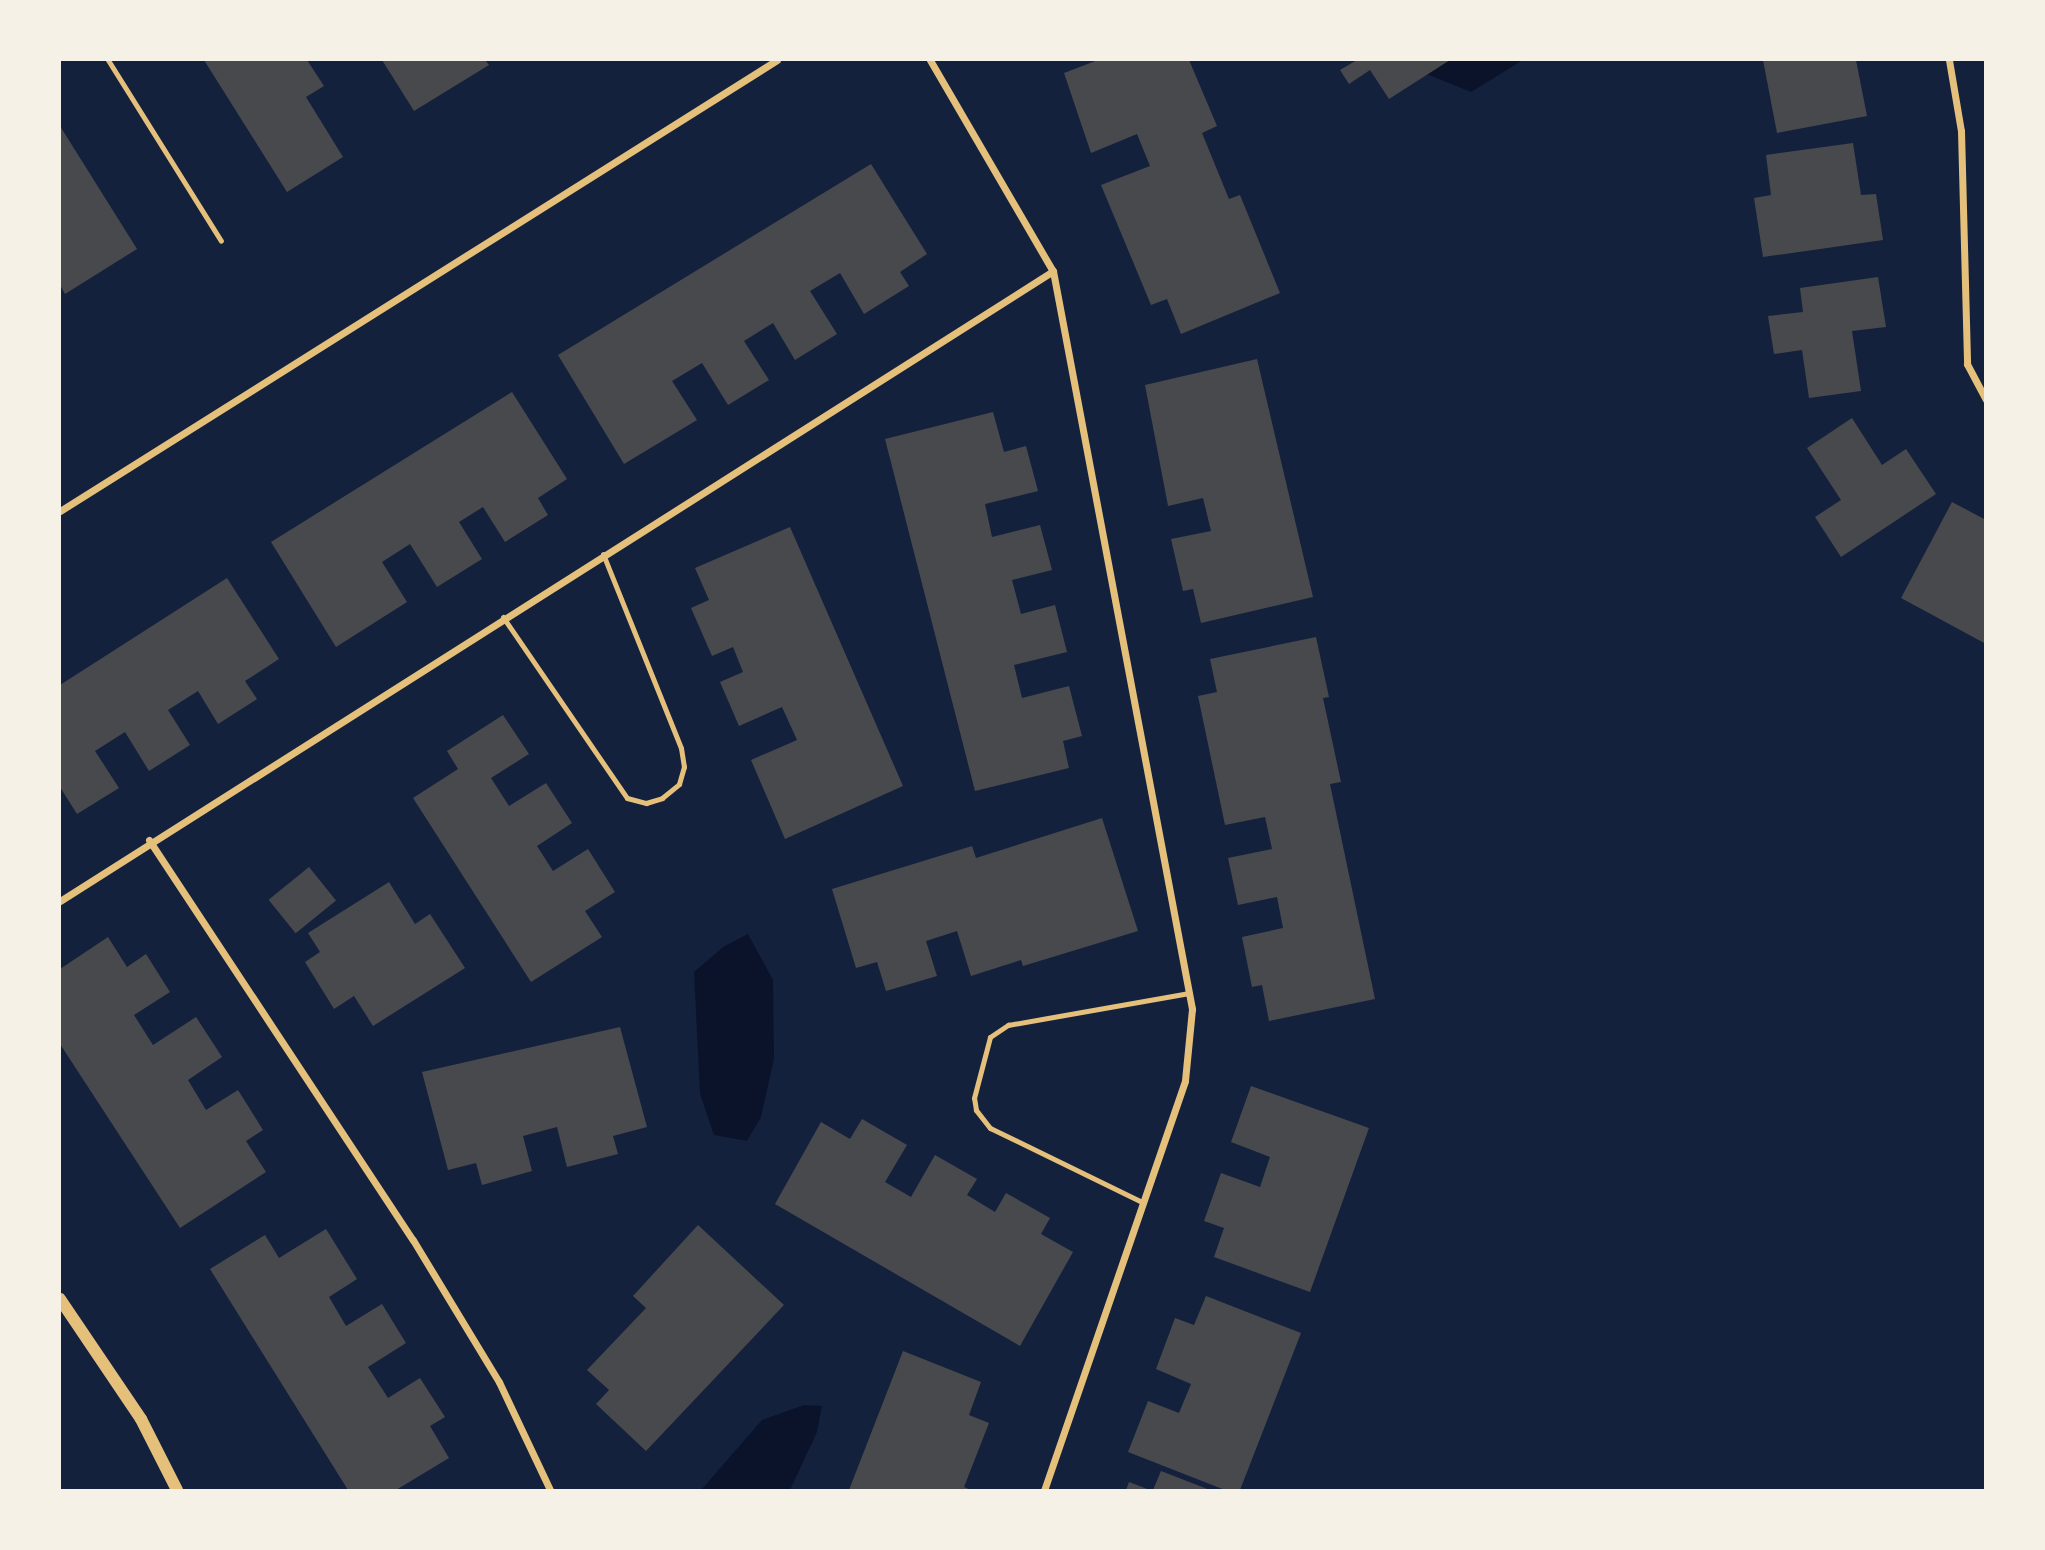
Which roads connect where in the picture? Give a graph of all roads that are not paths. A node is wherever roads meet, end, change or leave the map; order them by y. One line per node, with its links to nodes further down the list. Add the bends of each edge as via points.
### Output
1 (108, 60): 5 (lane)
2 (777, 60): 8 (street)
3 (930, 60): 6 (street)
4 (1949, 60): 7 (street, via 1961,131 1966,364)
5 (221, 241)
6 (1053, 271): 9 (street); 13 (street)
7 (1986, 399)
8 (60, 511)
9 (603, 554): 10 (street); 10 (lane, via 681,748 684,767 679,783 662,798 635,803 627,798)
10 (503, 617): 11 (street)
11 (149, 840): 12 (street); 17 (street, via 413,1240 499,1382)
12 (60, 901)
13 (1189, 993): 14 (street, via 1192,1009 1185,1081); 14 (lane, via 1008,1025 990,1037 974,1098 976,1110 990,1128)
14 (1142, 1202): 18 (street)
15 (60, 1299): 16 (street, via 141,1419)
16 (177, 1490)
17 (550, 1490)
18 (1044, 1490)

